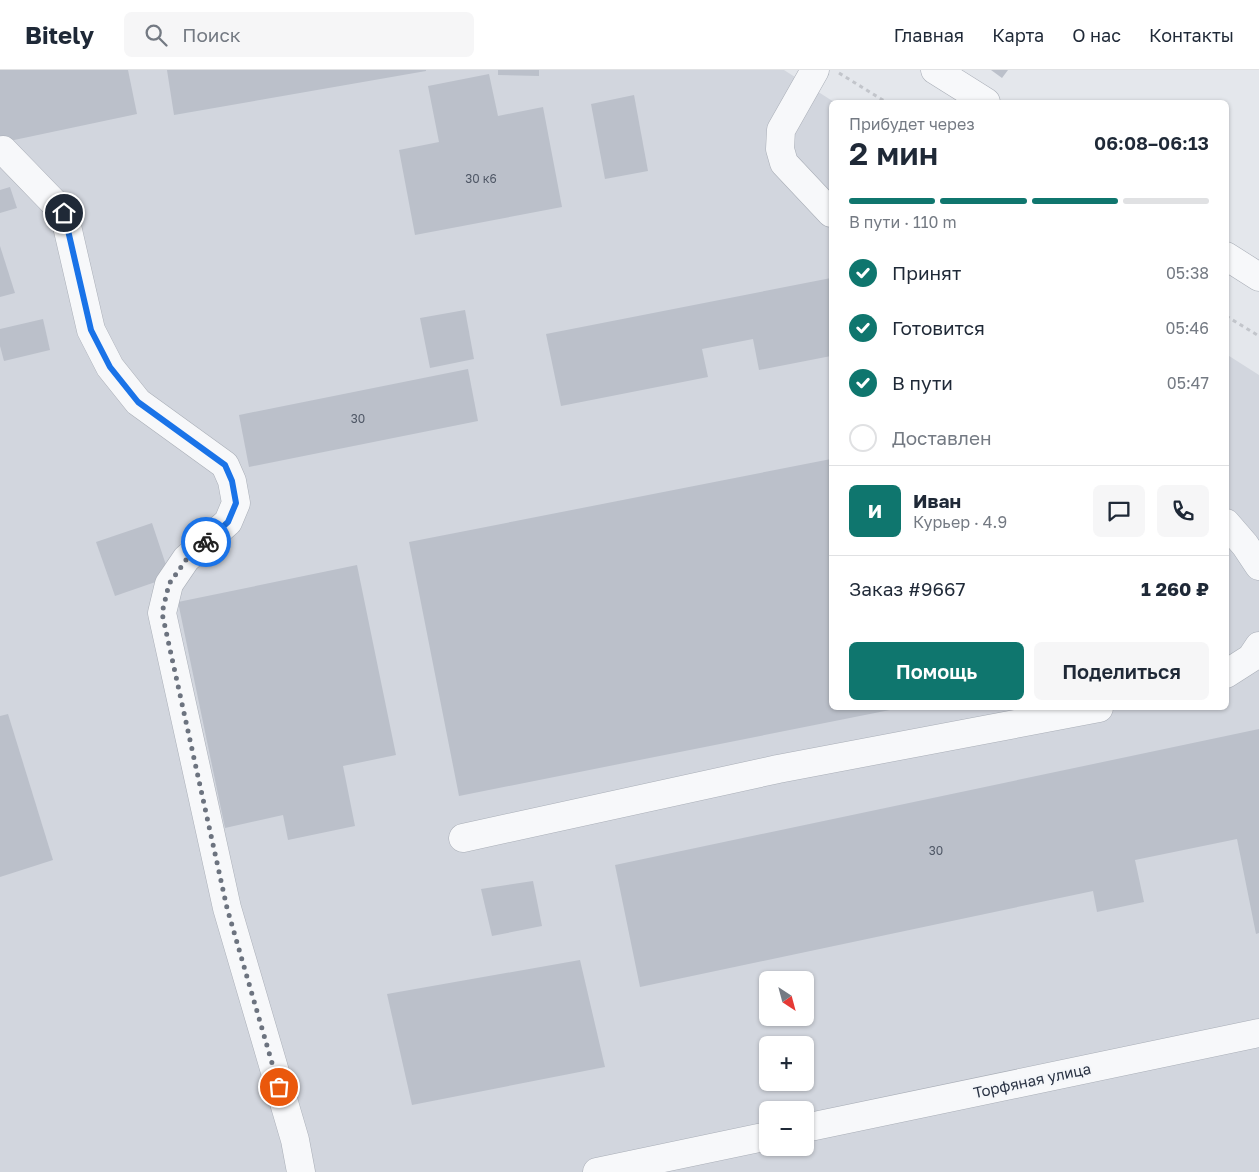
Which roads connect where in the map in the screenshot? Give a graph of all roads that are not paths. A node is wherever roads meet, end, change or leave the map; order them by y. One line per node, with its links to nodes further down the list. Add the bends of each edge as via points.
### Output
1 (815, 70): 5 (street, via 781,130 780,149 784,163)
2 (935, 70): 3 (street)
3 (983, 100)
4 (3, 150): 17 (street, via 64,213 91,330 110,367 138,402 225,465 232,481 236,503 228,522 186,560 169,584 162,613 227,908 295,1140)
5 (829, 211)
6 (1229, 258): 7 (street)
7 (1259, 277)
8 (1229, 526): 9 (street)
9 (1259, 566)
10 (1259, 646): 11 (street, via 1251,658)
11 (1229, 672)
12 (1089, 710): 13 (street, via 778,769)
13 (463, 838)
14 (1259, 1033): 15 (street, Торфяная улица)
15 (814, 1126)
16 (759, 1138): 18 (street)
17 (301, 1172)
18 (597, 1172)

